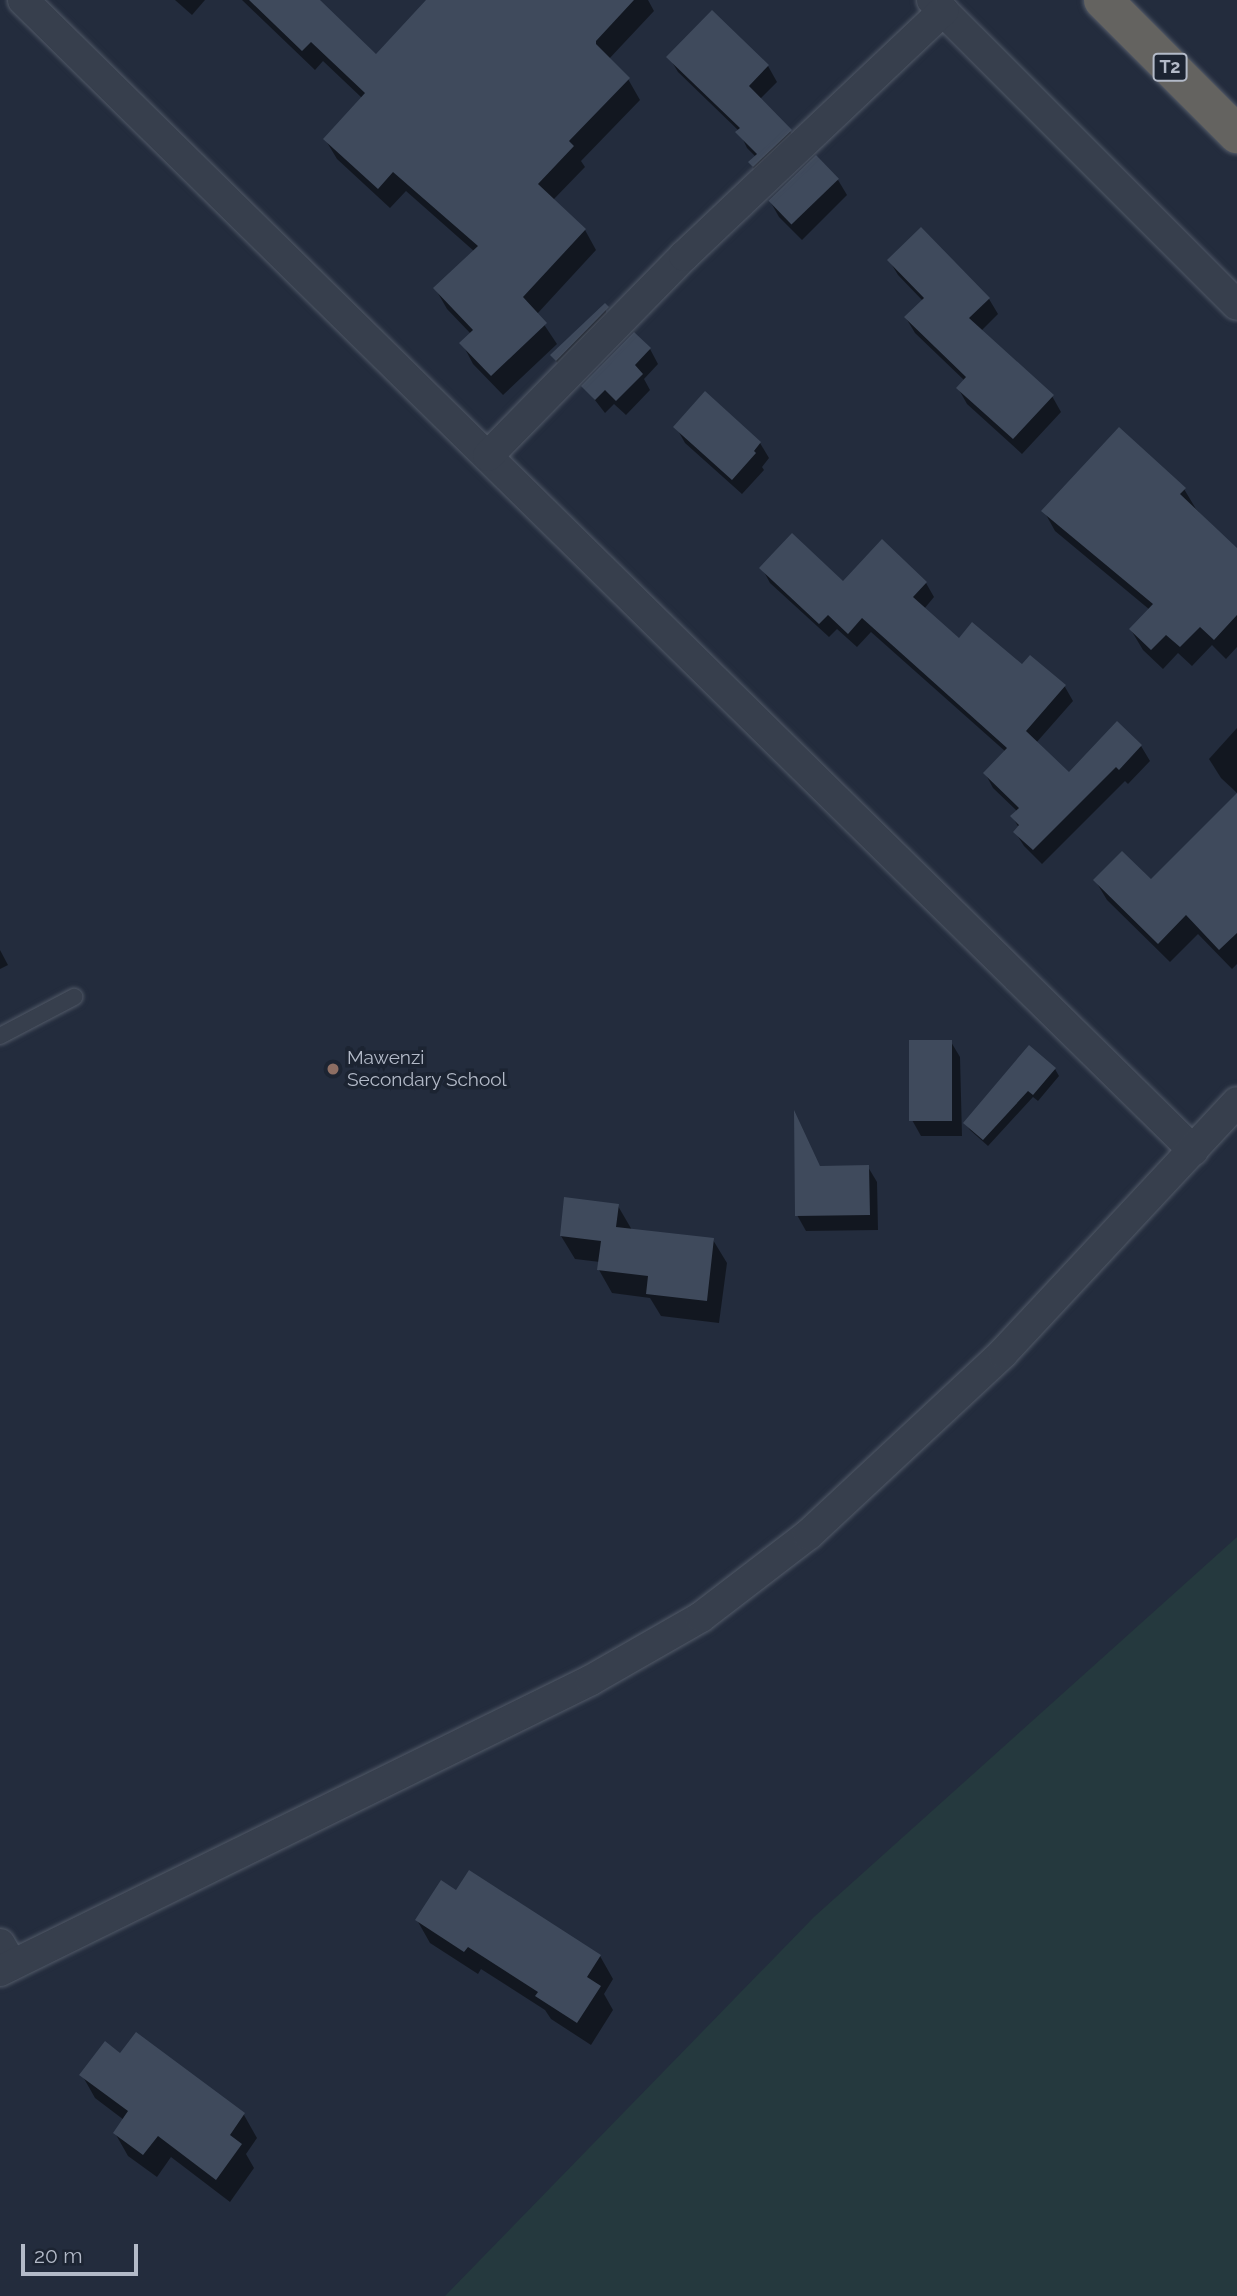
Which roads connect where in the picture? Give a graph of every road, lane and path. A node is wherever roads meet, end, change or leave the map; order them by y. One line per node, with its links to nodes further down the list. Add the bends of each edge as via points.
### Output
1 (23, 0): 6 (street)
2 (1103, 0): 4 (highway, T2)
3 (937, 6): 5 (street); 6 (street)
4 (1237, 134)
5 (1237, 305)
6 (488, 456): 10 (street)
7 (74, 997): 8 (lane)
8 (0, 1036)
9 (1237, 1102): 10 (street)
10 (1193, 1150): 11 (street, via 1003,1353 808,1535 701,1617 578,1687)
11 (4, 1960)

